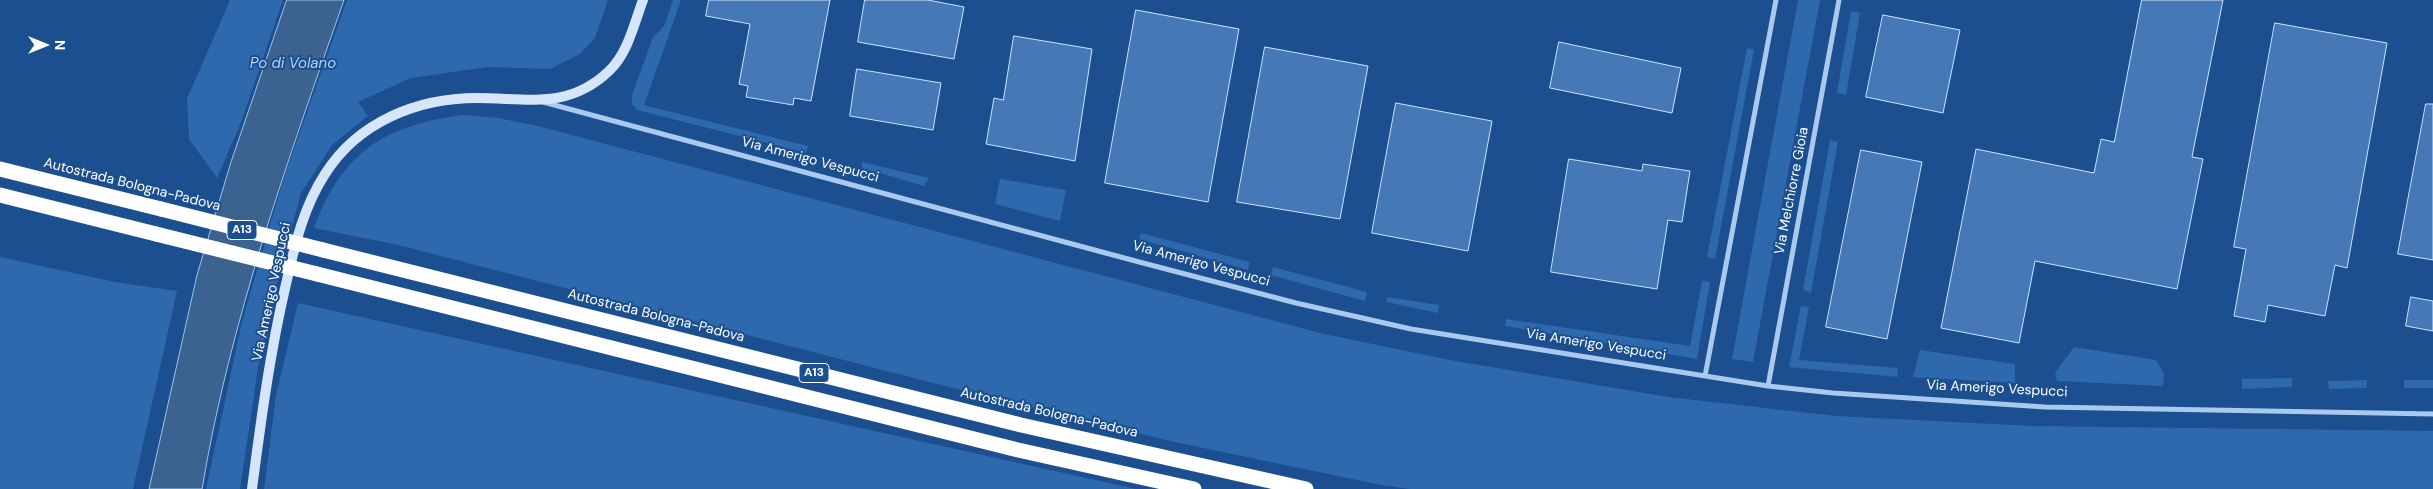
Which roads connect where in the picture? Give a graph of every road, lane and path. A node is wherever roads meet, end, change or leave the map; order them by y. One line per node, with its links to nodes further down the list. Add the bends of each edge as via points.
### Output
1 (643, 0): 4 (main road, via 628,43 610,70 576,93 558,99)
2 (1776, 0): 7 (street)
3 (1840, 0): 8 (street, Via Melchiorre Gioia)
4 (536, 100): 7 (street, Via Amerigo Vespucci, via 1305,305 1411,329); 10 (main road, Via Amerigo Vespucci, via 477,98 421,104 369,129 348,146 326,172 302,219 282,298)
5 (0, 169): 12 (highway, Autostrada Bologna-Padova / A13, bridge, via 1021,425)
6 (0, 195): 11 (highway, A13, bridge, via 1018,450)
7 (1705, 376): 8 (street, Via Amerigo Vespucci)
8 (1768, 386): 9 (street, Via Amerigo Vespucci, via 2045,407)
9 (2433, 414)
10 (252, 489)
11 (1194, 489)
12 (1306, 489)

